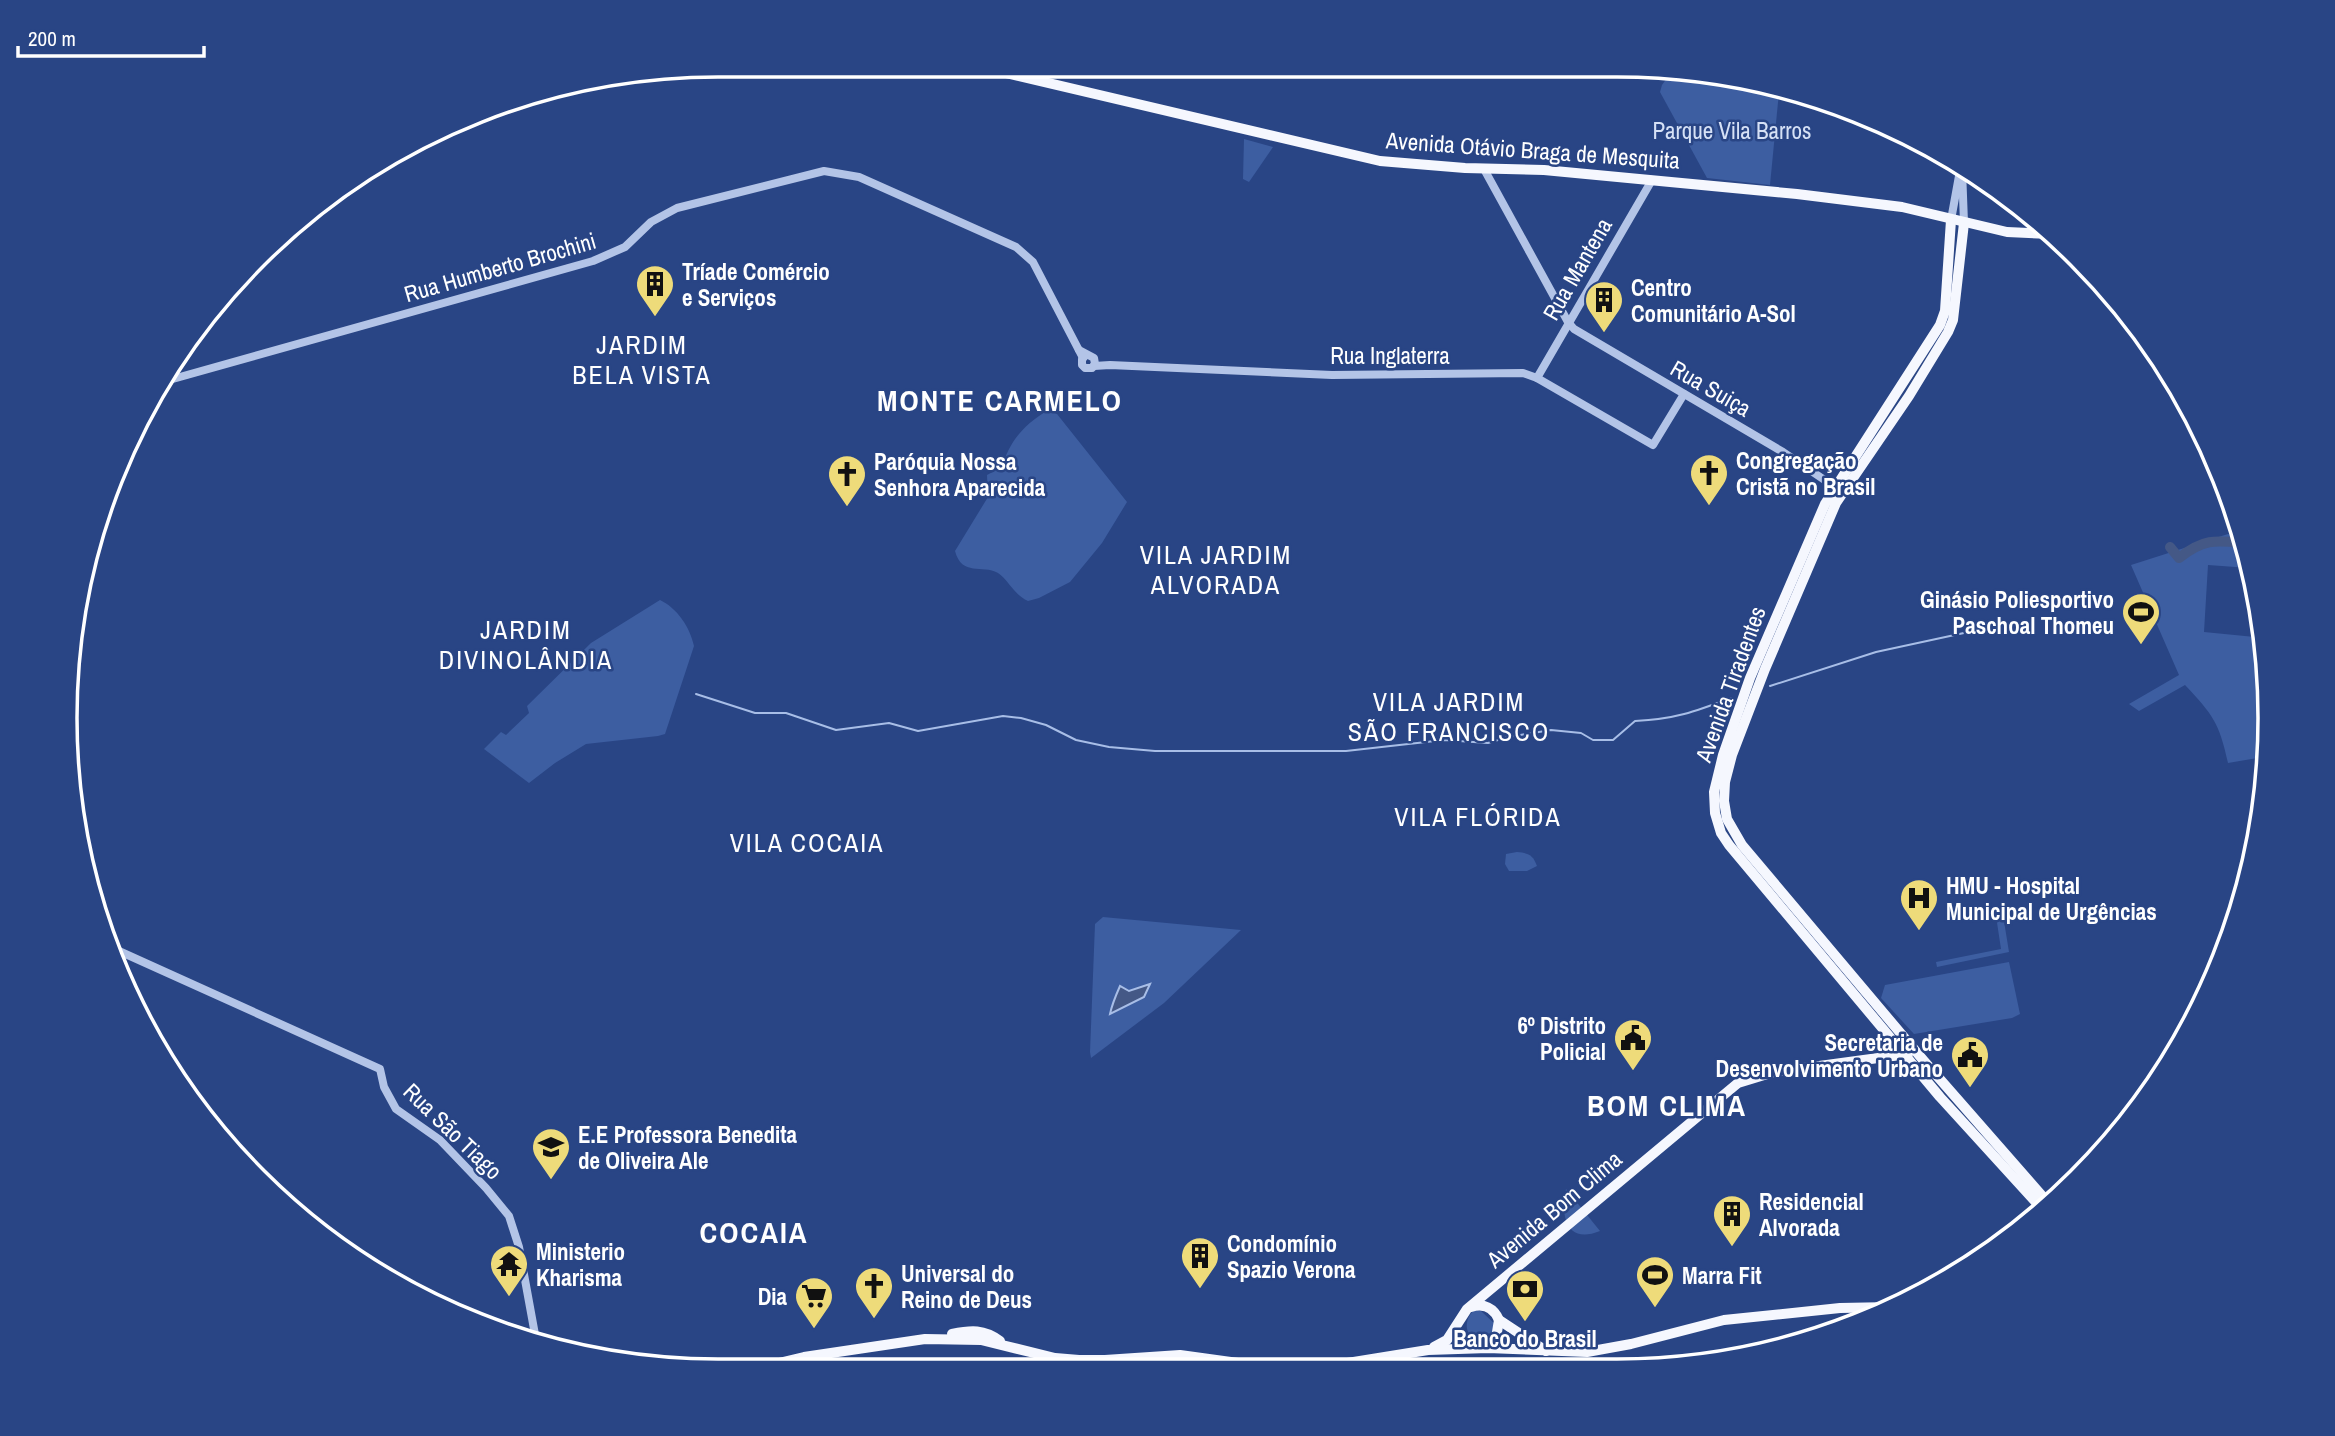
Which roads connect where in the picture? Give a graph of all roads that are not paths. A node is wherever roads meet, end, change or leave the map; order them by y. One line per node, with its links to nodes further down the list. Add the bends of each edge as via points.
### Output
1 (1023, 77): 2 (main road, Avenida Otávio Braga de Mesquita, via 1368,158)
2 (1484, 169): 5 (main road, Avenida Otávio Braga de Mesquita); 9 (street)
3 (1960, 177): 6 (street)
4 (1962, 178): 7 (street)
5 (1652, 180): 6 (main road, Avenida Otávio Braga de Mesquita, via 1859,201); 9 (street, Rua Mantena)
6 (1951, 220): 7 (main road, Avenida Otávio Braga de Mesquita); 16 (main road, Avenida Tiradentes, via 1945,311 1940,325)
7 (1964, 223): 8 (main road, Avenida Otávio Braga de Mesquita); 14 (main road, Avenida Tiradentes, via 1948,332)
8 (2037, 234)
9 (1568, 322): 12 (street, Rua Mantena); 13 (street, Rua Suiça)
10 (1087, 358): 11 (street, Rua Humberto Brochini, via 1034,262 1016,247 859,177 824,171 677,208 650,222 625,247 593,261); 12 (street, Rua Inglaterra, via 1110,365 1332,375 1513,372)
11 (175, 378)
12 (1537, 378): 13 (street, Rua Inglaterra, via 1653,445)
13 (1684, 394): 16 (street, Rua Suiça)
14 (1857, 470): 15 (main road); 18 (main road, Avenida Tiradentes, via 1836,503 1765,669 1732,755 1724,801 1731,829 1742,845)
15 (1861, 486)
16 (1835, 487): 18 (main road, Avenida Tiradentes, via 1739,707 1719,770 1714,807 1728,845)
17 (122, 952): 27 (street, Rua São Tiago, via 380,1069 396,1109 440,1140 509,1216)
18 (1907, 1049): 19 (main road, Avenida Tiradentes); 20 (main road, Avenida Tiradentes); 21 (main road, Avenida Bom Clima, via 1774,1072 1738,1083)
19 (2042, 1198)
20 (2037, 1202)
21 (1489, 1292): 22 (main road, Avenida Bom Clima); 23 (main road, Avenida Bom Clima)
22 (1471, 1307): 23 (main road); 25 (main road, Avenida Bom Clima)
23 (1488, 1307): 26 (main road)
24 (1868, 1307): 31 (main road, via 1724,1320 1587,1353)
25 (1459, 1320): 28 (main road); 30 (main road, Avenida Bom Clima, via 1447,1340)
26 (1499, 1320): 29 (main road, via 1499,1333); 31 (main road)
27 (534, 1332)
28 (1469, 1348): 29 (main road); 30 (main road)
29 (1488, 1348): 31 (main road)
30 (1428, 1350): 36 (main road)
31 (1546, 1350)
32 (796, 1359): 33 (main road, via 972,1330 1002,1343)
33 (1067, 1359)
34 (1120, 1359): 35 (main road, via 1180,1355)
35 (1209, 1359)
36 (1374, 1359)

